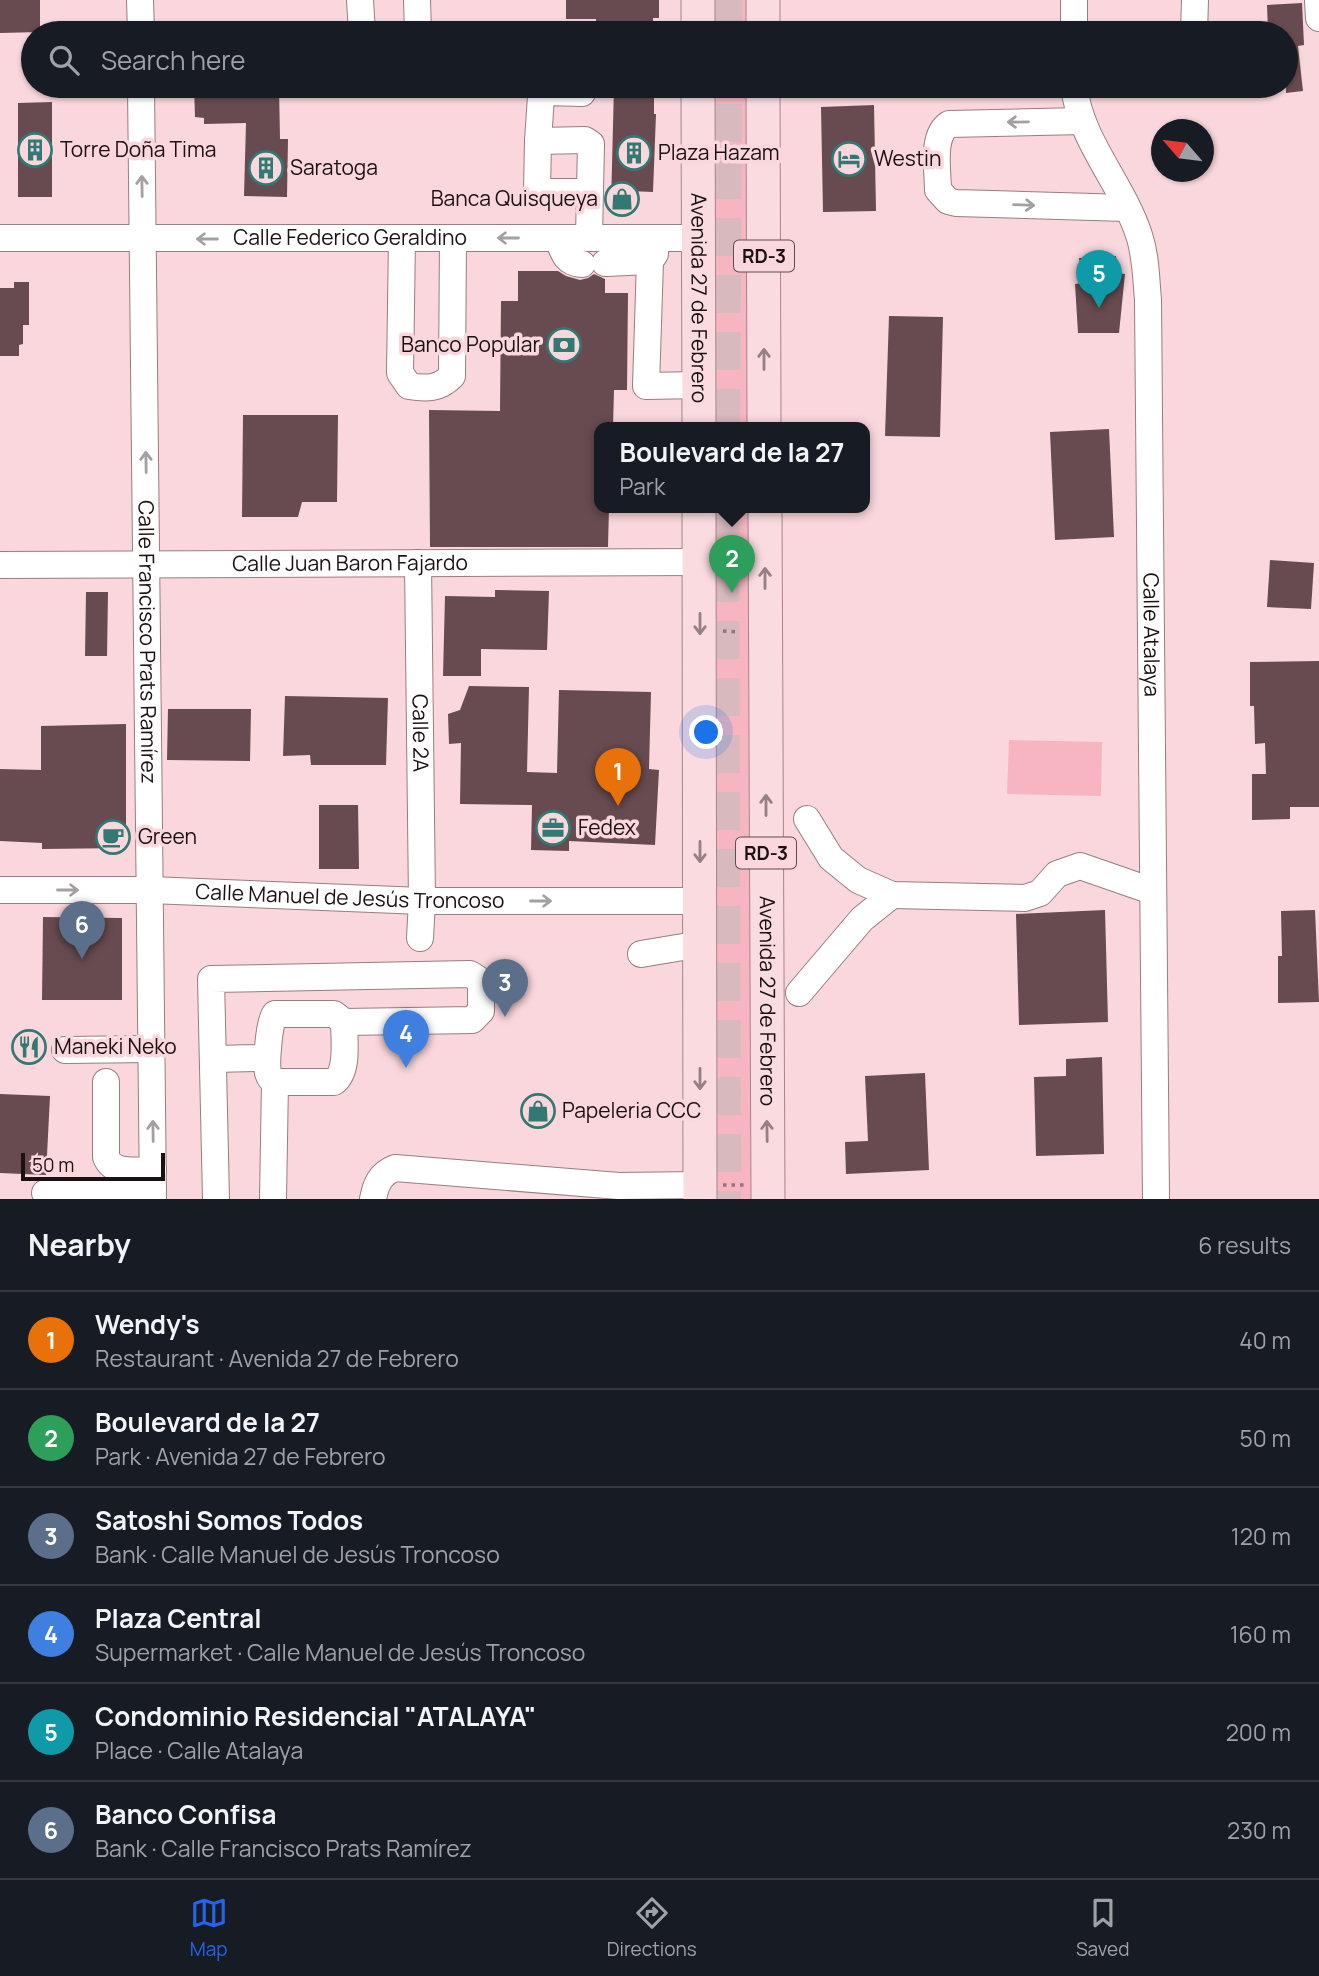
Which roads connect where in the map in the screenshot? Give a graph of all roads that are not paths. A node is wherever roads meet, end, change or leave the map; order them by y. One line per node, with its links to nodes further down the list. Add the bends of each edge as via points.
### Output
1 (140, 0): 11 (street)
2 (360, 0): 3 (street); 12 (street)
3 (382, 0)
4 (417, 0): 13 (street)
5 (698, 0): 14 (main road)
6 (763, 0): 15 (main road)
7 (1074, 0): 16 (street)
8 (1195, 0): 17 (street)
9 (1318, 0): 10 (street)
10 (1319, 18)
11 (141, 21)
12 (361, 21)
13 (418, 21)
14 (698, 21)
15 (763, 21)
16 (1074, 21)
17 (1194, 21)
18 (141, 98): 32 (street, Calle Francisco Prats Ramírez, one-way to 18)
19 (541, 98): 24 (street)
20 (698, 98): 28 (main road, Avenida 27 de Febrero)
21 (763, 98): 37 (main road, RD-3, one-way to 21)
22 (1076, 98): 23 (street, Calle Atalaya)
23 (1082, 121): 26 (street, Calle Atalaya); 26 (street, one-way to 26, via 949,124 938,137 938,190 956,203)
24 (538, 141): 25 (street, via 537,190); 27 (street, via 584,140 591,144)
25 (580, 191)
26 (1126, 208): 47 (street, Calle Atalaya, via 1144,253 1148,300)
27 (589, 237): 31 (street, Calle Federico Geraldino); 34 (street, Calle Federico Geraldino)
28 (699, 237): 34 (street, Calle Federico Geraldino); 35 (main road, Avenida 27 de Febrero)
29 (0, 238): 32 (street, Calle Federico Geraldino)
30 (402, 238): 32 (street, Calle Federico Geraldino, one-way to 32); 33 (street, Calle Federico Geraldino); 33 (street, via 400,373 409,386 425,389 444,384 452,376)
31 (558, 238): 33 (street, Calle Federico Geraldino, one-way to 33); 34 (street, via 572,264 593,264)
32 (143, 239): 42 (street, Calle Francisco Prats Ramírez, one-way to 32)
33 (453, 239)
34 (653, 249): 35 (street, via 646,386)
35 (699, 386): 36 (main road, Avenida 27 de Febrero)
36 (699, 422)
37 (764, 422)
38 (699, 513): 40 (main road)
39 (765, 513): 64 (main road, Avenida 27 de Febrero / RD-3, one-way to 39)
40 (700, 562): 41 (street, Calle Juan Baron Fajardo); 50 (main road, one-way to 50)
41 (418, 563): 42 (street, Calle Juan Baron Fajardo); 49 (street, Calle 2A)
42 (147, 564): 43 (street, Calle Juan Baron Fajardo); 46 (street, Calle Francisco Prats Ramírez)
43 (0, 565)
44 (807, 819): 48 (street, via 831,858 858,880)
45 (0, 890): 46 (street, Calle Manuel de Jesús Troncoso, one-way to 46)
46 (150, 890): 49 (street, Calle Manuel de Jesús Troncoso); 56 (street, Calle Francisco Prats Ramírez)
47 (1152, 891): 48 (street, via 1080,866 1057,874 1040,893 1025,898); 69 (street, Calle Atalaya)
48 (892, 895): 54 (street, via 862,919)
49 (422, 901): 50 (street, Calle Manuel de Jesús Troncoso, one-way to 50); 51 (street, Calle 2A)
50 (701, 901): 52 (main road)
51 (420, 938)
52 (701, 944): 53 (street); 63 (main road, one-way to 63)
53 (641, 954)
54 (799, 993)
55 (345, 1022): 58 (street, via 334,1014 275,1014 271,1016); 59 (street, via 472,1020 481,1011 481,981 470,974 211,979); 61 (street, via 339,1078 334,1082)
56 (152, 1049): 57 (street); 62 (street, Calle Francisco Prats Ramírez, one-way to 56)
57 (65, 1050)
58 (267, 1054): 59 (street); 61 (street, via 268,1073)
59 (213, 1059): 66 (street)
60 (106, 1082): 62 (street, via 106,1157 116,1169)
61 (275, 1082): 67 (street)
62 (153, 1186): 65 (street)
63 (700, 1192): 68 (street, via 395,1168 382,1176)
64 (768, 1192)
65 (45, 1193)
66 (216, 1199)
67 (273, 1199)
68 (373, 1199)
69 (1156, 1199)

